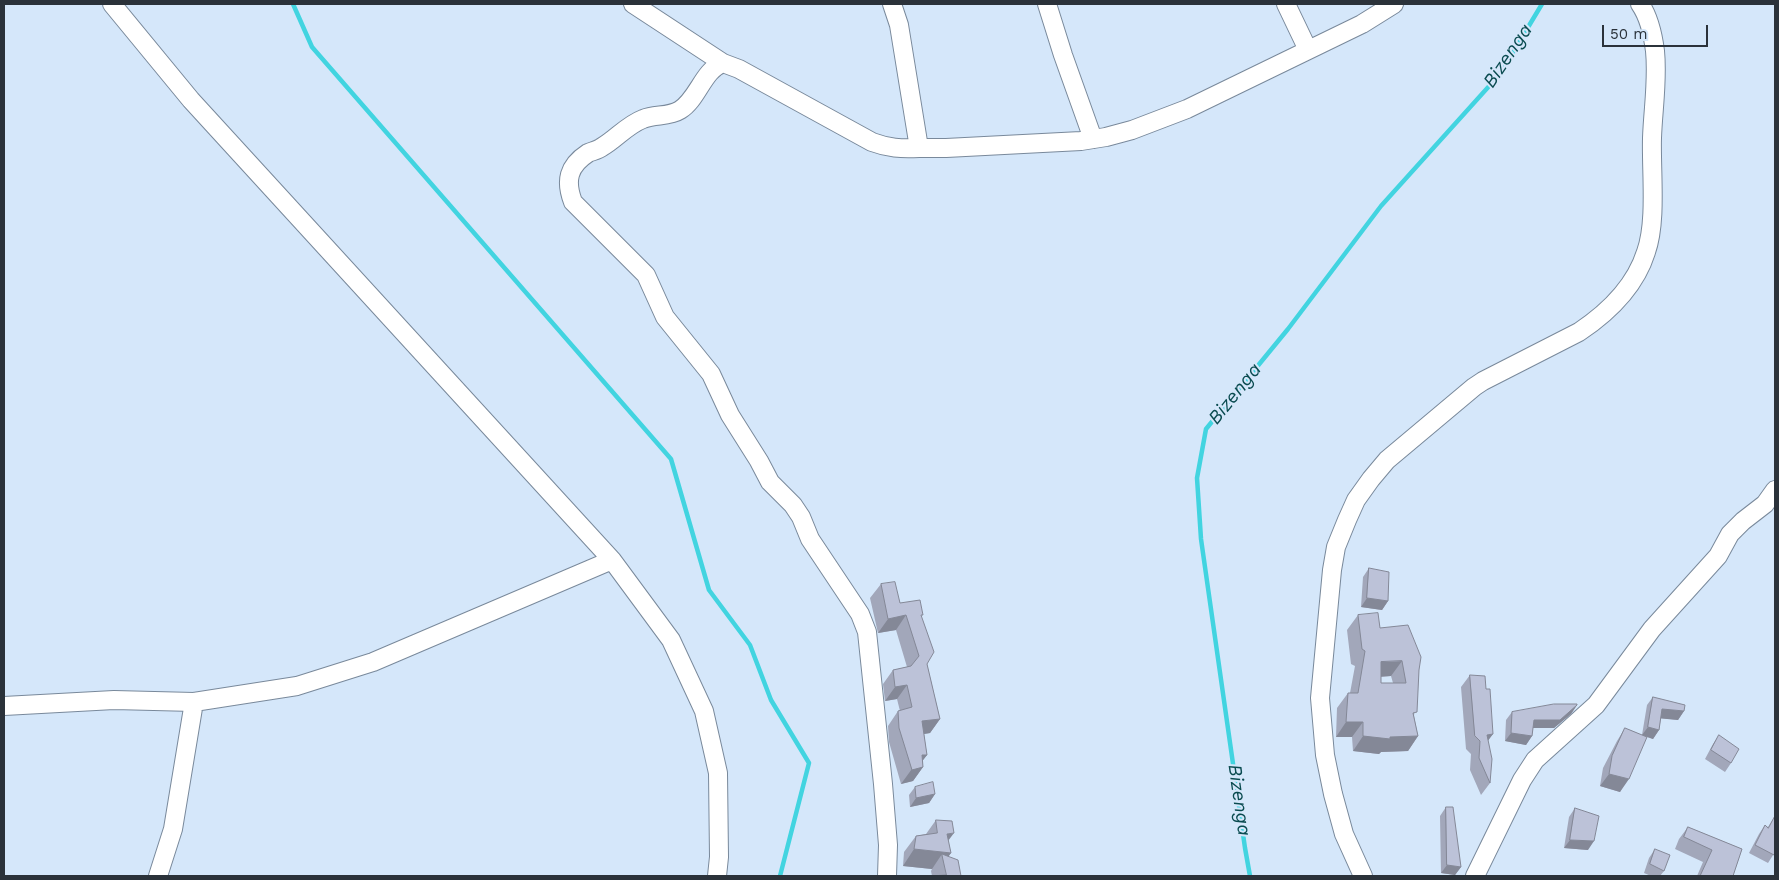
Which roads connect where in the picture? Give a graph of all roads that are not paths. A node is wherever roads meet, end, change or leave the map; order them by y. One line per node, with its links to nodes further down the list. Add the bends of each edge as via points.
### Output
1 (112, 4): 13 (street, via 191,100)
2 (633, 4): 9 (street)
3 (892, 4): 11 (street, via 899,25)
4 (1047, 4): 10 (street, via 1062,56)
5 (1286, 4): 8 (street)
6 (1394, 4): 8 (street, via 1362,24)
7 (1640, 4): 19 (street, via 1647,13 1655,50 1656,75 1651,227 1647,252 1636,275 1623,296 1592,324 1483,381 1387,460 1356,500 1336,547 1320,698 1332,794 1344,834)
8 (1308, 50): 10 (street, via 1188,109 1132,130)
9 (723, 63): 11 (street, via 872,142 900,149); 18 (street, via 711,72 680,110 643,119 580,160 571,172 569,190 573,202 646,275 665,317 712,374 730,415 770,482 801,517 810,539 864,624 883,784)
10 (1093, 139): 11 (street)
11 (919, 148)
12 (1775, 490): 20 (street, via 1730,534 1718,556 1652,629 1596,705 1535,760)
13 (612, 560): 14 (street, via 373,662 297,686); 17 (street, via 671,640 704,711 718,773)
14 (194, 702): 15 (street, via 114,700); 16 (street, via 173,829)
15 (4, 706)
16 (158, 876)
17 (717, 876)
18 (887, 876)
19 (1363, 876)
20 (1475, 876)

